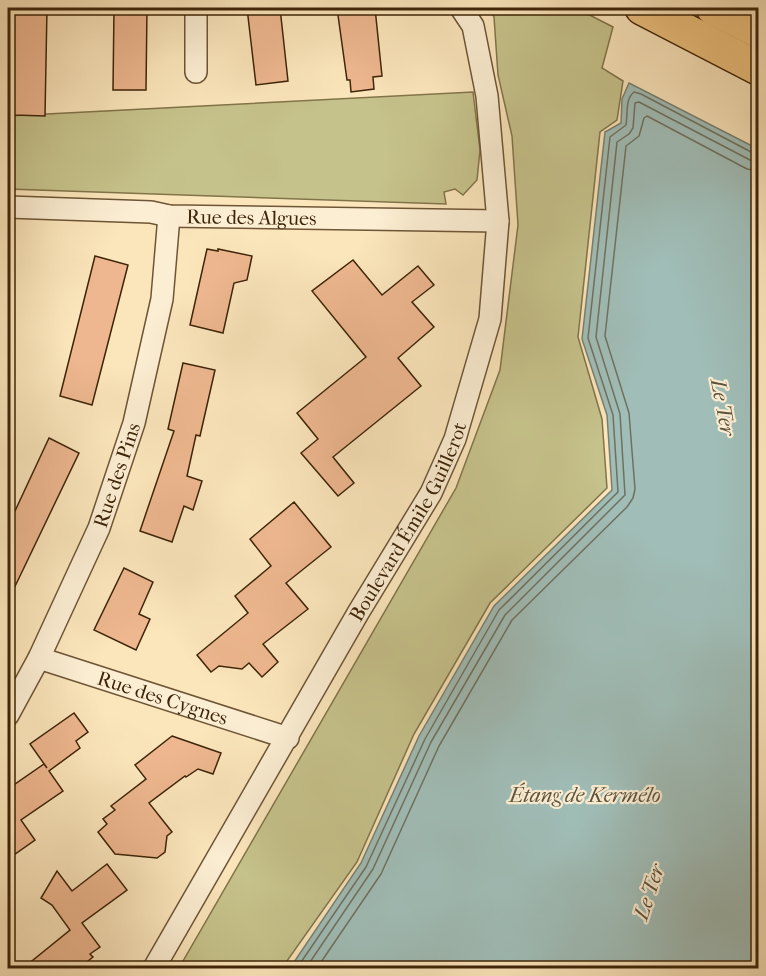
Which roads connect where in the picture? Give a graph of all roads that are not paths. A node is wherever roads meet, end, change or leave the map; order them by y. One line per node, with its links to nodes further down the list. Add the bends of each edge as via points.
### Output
1 (196, 8): 7 (street)
2 (461, 8): 10 (street, Boulevard Émile Guillerot, via 473,26 487,96)
3 (713, 8): 5 (main road)
4 (646, 9): 6 (main road)
5 (759, 31)
6 (759, 68)
7 (196, 72)
8 (8, 207): 9 (street, Rue des Algues)
9 (169, 216): 10 (street, Rue des Algues); 11 (street, Rue des Pins, via 162,299 134,423 99,528)
10 (498, 221): 13 (street, Boulevard Émile Guillerot, via 490,319 455,439 431,493)
11 (39, 658): 12 (street, Rue des Pins); 13 (street, Rue des Cygnes)
12 (8, 715)
13 (288, 738): 14 (street, Boulevard Émile Guillerot)
14 (154, 969)

